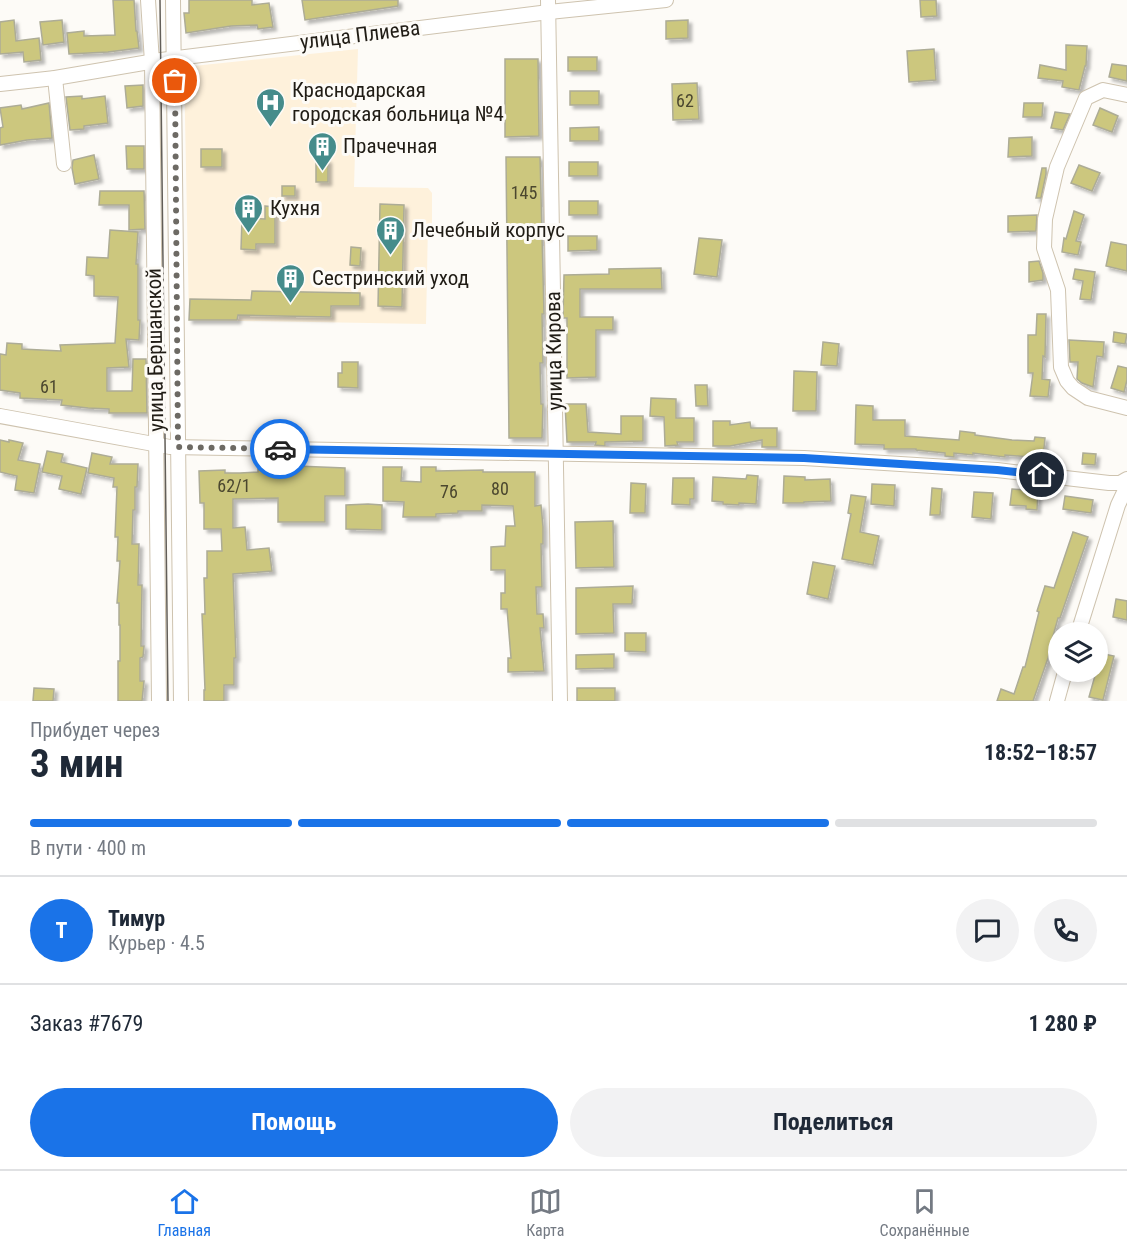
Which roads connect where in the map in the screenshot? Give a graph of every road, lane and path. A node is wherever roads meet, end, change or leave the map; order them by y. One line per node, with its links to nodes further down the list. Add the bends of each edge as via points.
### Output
1 (148, 0): 6 (street, улица Бершанской)
2 (173, 0): 5 (street, улица Бершанской)
3 (666, 0): 4 (street, улица Плиева)
4 (549, 6): 5 (street, улица Плиева); 15 (street, улица Кирова)
5 (175, 59): 6 (street, улица Плиева); 14 (street, улица Бершанской)
6 (152, 62): 7 (street, улица Плиева); 13 (street, улица Бершанской)
7 (56, 78): 8 (street, улица Плиева); 10 (street)
8 (0, 84)
9 (1127, 94): 11 (street, via 1103,90 1086,98 1057,168 1045,219 1044,248 1059,290 1061,368 1067,381 1088,398)
10 (64, 164)
11 (1127, 408)
12 (0, 416): 13 (street)
13 (156, 445): 14 (street); 20 (street, улица Бершанской)
14 (178, 447): 15 (street); 21 (street, улица Бершанской)
15 (556, 453): 16 (street, via 804,458 997,470 1109,483); 22 (street, улица Кирова)
16 (1127, 479)
17 (1127, 486): 18 (street)
18 (1081, 622)
19 (1062, 682): 23 (street)
20 (159, 701)
21 (181, 701)
22 (560, 701)
23 (1057, 701)

